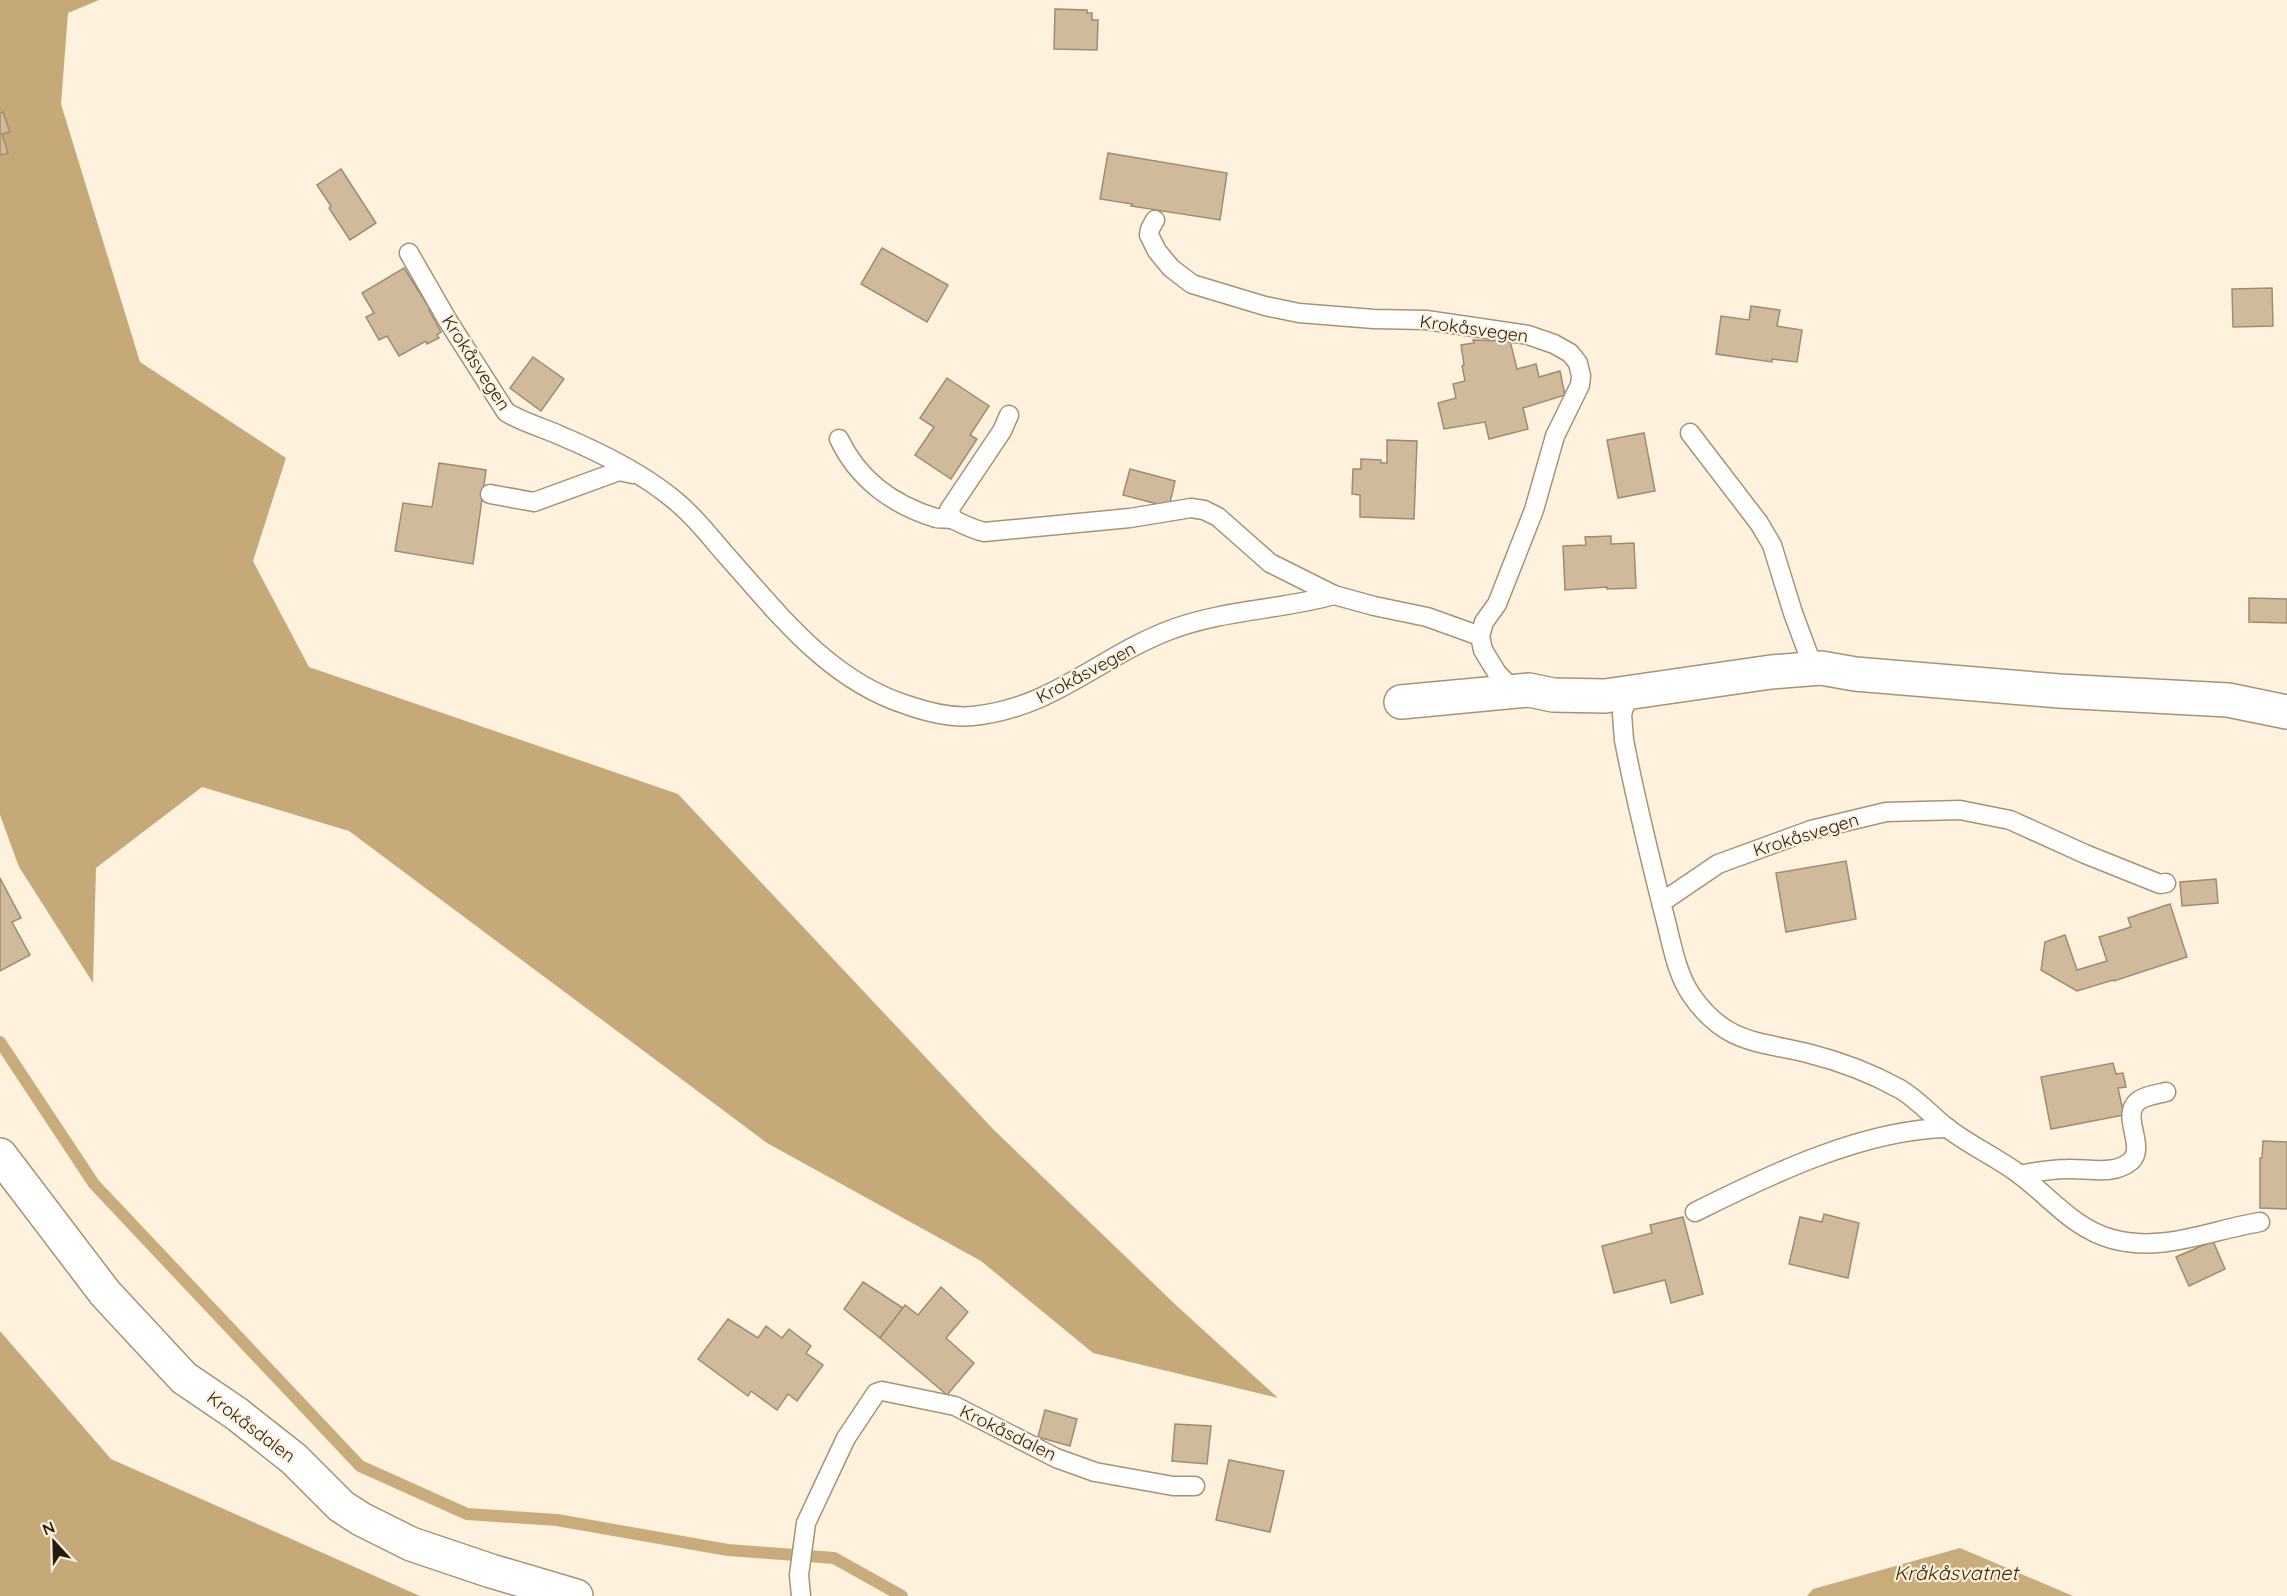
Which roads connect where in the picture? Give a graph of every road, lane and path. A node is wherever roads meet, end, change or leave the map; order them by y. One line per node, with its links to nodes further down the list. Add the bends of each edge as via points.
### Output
1 (1155, 220): 10 (lane, Krokåsvegen, via 1149,235 1157,251 1192,284 1299,313 1426,320 1528,335 1554,344 1578,363 1580,385 1555,436 1533,510 1497,604 1484,622)
2 (409, 253): 6 (lane, Krokåsvegen, via 506,412 590,448)
3 (1009, 415): 8 (lane, via 949,510)
4 (1690, 433): 11 (lane, via 1772,545 1809,656)
5 (838, 439): 8 (lane, Krokåsvegen, via 848,458 883,493 938,519)
6 (635, 474): 7 (lane, via 619,471 534,502); 9 (lane, Krokåsvegen, via 672,498 698,522 787,624 823,658 885,698 920,710 972,716 1007,709 1063,689 1134,646 1193,621)
7 (490, 494)
8 (952, 519): 9 (lane, Krokåsvegen, via 984,532 1191,508 1204,510 1218,517 1270,562)
9 (1334, 595): 10 (lane, Krokåsvegen, via 1427,617)
10 (1480, 636): 12 (lane, via 1483,650 1497,673)
11 (1821, 668): 13 (street); 15 (street, via 2059,691 2228,700)
12 (1520, 691): 13 (street, via 1584,696); 14 (street)
13 (1629, 693): 17 (lane, via 1622,714 1624,740)
14 (1401, 702)
15 (2287, 712)
16 (2166, 883): 17 (lane, Krokåsvegen, via 2085,854 2010,820 1960,810 1896,812 1811,830 1718,864)
17 (1662, 902): 19 (lane, via 1683,980 1713,1019 1729,1032 1860,1070 1903,1091)
18 (2166, 1092): 21 (lane, via 2136,1102 2131,1112 2136,1152 2122,1166 2112,1170)
19 (1948, 1128): 21 (lane); 22 (lane, via 1860,1142 1756,1181)
20 (0, 1155): 25 (street, Krokåsdalen, via 105,1293 177,1371 294,1459 341,1506 411,1544)
21 (2020, 1174): 23 (lane, via 2078,1224 2115,1240 2174,1242)
22 (1695, 1212)
23 (2260, 1222)
24 (1195, 1486): 26 (lane, Krokåsdalen, via 1173,1486 1095,1472 1056,1458 955,1406 882,1391 876,1393 846,1438 806,1523 799,1575)
25 (576, 1596)
26 (801, 1596)

